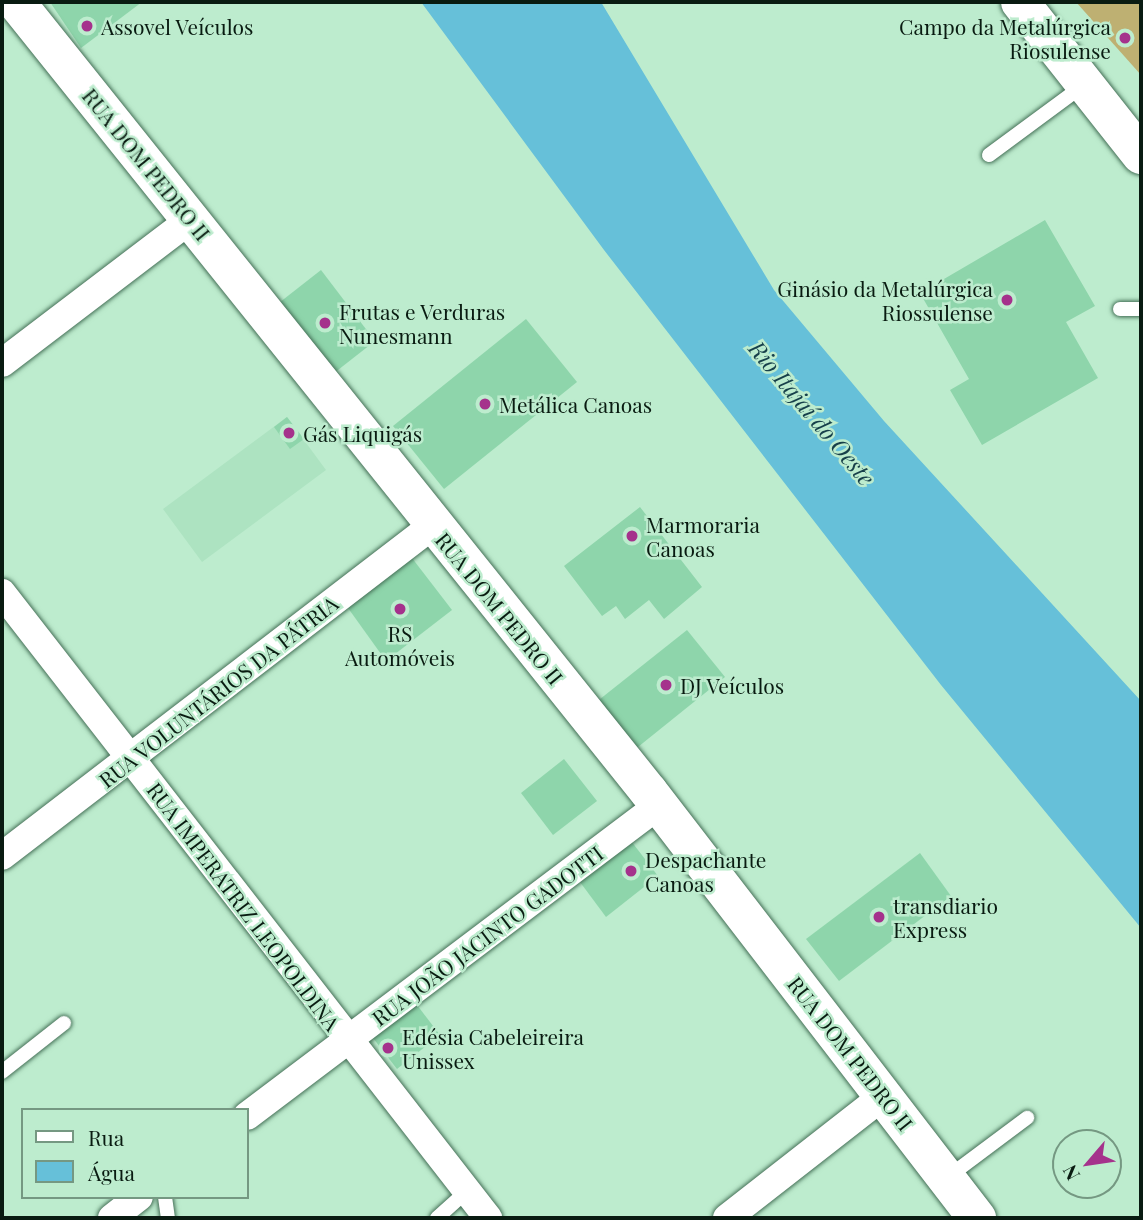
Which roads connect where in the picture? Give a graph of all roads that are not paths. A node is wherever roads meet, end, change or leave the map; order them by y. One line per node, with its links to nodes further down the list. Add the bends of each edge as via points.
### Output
1 (16, 2): 6 (main road, RUA DOM PEDRO II)
2 (1020, 2): 3 (main road)
3 (1085, 84): 4 (lane); 5 (main road)
4 (989, 155)
5 (1141, 155)
6 (191, 219): 9 (street); 10 (main road, RUA DOM PEDRO II)
7 (1120, 309): 8 (lane)
8 (1141, 309)
9 (2, 363)
10 (433, 525): 12 (street, RUA VOLUNTÁRIOS DA PÁTRIA); 13 (main road, RUA DOM PEDRO II)
11 (2, 593): 12 (street, RUA IMPERATRIZ LEOPOLDINA)
12 (131, 758): 14 (street, RUA VOLUNTÁRIOS DA PÁTRIA); 16 (street, RUA IMPERATRIZ LEOPOLDINA)
13 (659, 805): 16 (street, RUA JOÃO JACINTO GADOTTI); 18 (main road, RUA DOM PEDRO II)
14 (2, 856)
15 (64, 1023): 17 (lane)
16 (347, 1040): 19 (street, RUA JOÃO JACINTO GADOTTI); 22 (street, RUA IMPERATRIZ LEOPOLDINA)
17 (2, 1072)
18 (883, 1096): 21 (main road, RUA DOM PEDRO II); 29 (street)
19 (248, 1115)
20 (1027, 1118): 21 (lane)
21 (947, 1178): 30 (main road, RUA DOM PEDRO II)
22 (466, 1192): 27 (lane); 28 (street, RUA IMPERATRIZ LEOPOLDINA)
23 (136, 1199): 25 (street)
24 (165, 1199): 26 (lane)
25 (112, 1218)
26 (168, 1218)
27 (437, 1218)
28 (488, 1218)
29 (727, 1218)
30 (977, 1218)

